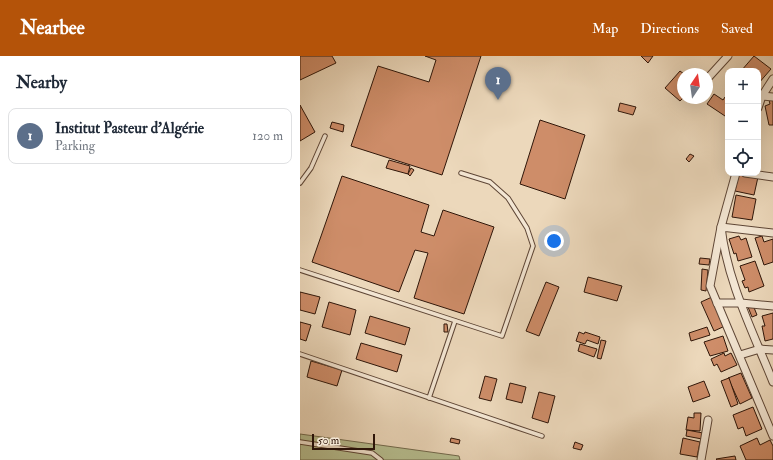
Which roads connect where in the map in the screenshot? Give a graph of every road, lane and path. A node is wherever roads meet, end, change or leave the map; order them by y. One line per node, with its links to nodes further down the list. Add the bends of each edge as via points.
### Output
1 (728, 56): 2 (street)
2 (713, 72)
3 (773, 79): 4 (street)
4 (762, 96): 5 (street); 6 (street)
5 (773, 97)
6 (759, 104)
7 (325, 136): 12 (lane, via 311,168)
8 (461, 172): 19 (lane, via 490,182 508,198 527,228 533,246 502,336)
9 (761, 175): 11 (street)
10 (735, 176): 13 (street)
11 (773, 177)
12 (300, 183)
13 (720, 228): 14 (street); 16 (street, via 710,286); 17 (street, via 724,253)
14 (773, 233)
15 (300, 270): 19 (lane)
16 (717, 303): 17 (street); 23 (street)
17 (741, 303): 18 (street); 20 (street)
18 (773, 306)
19 (455, 321): 25 (lane)
20 (760, 349): 21 (street); 23 (street); 24 (street)
21 (773, 350)
22 (300, 354): 25 (lane)
23 (740, 355): 27 (street)
24 (773, 382)
25 (429, 398): 28 (lane)
26 (708, 420): 31 (street)
27 (772, 433)
28 (542, 436)
29 (300, 442): 30 (lane, via 372,453)
30 (381, 460)
31 (701, 460)

